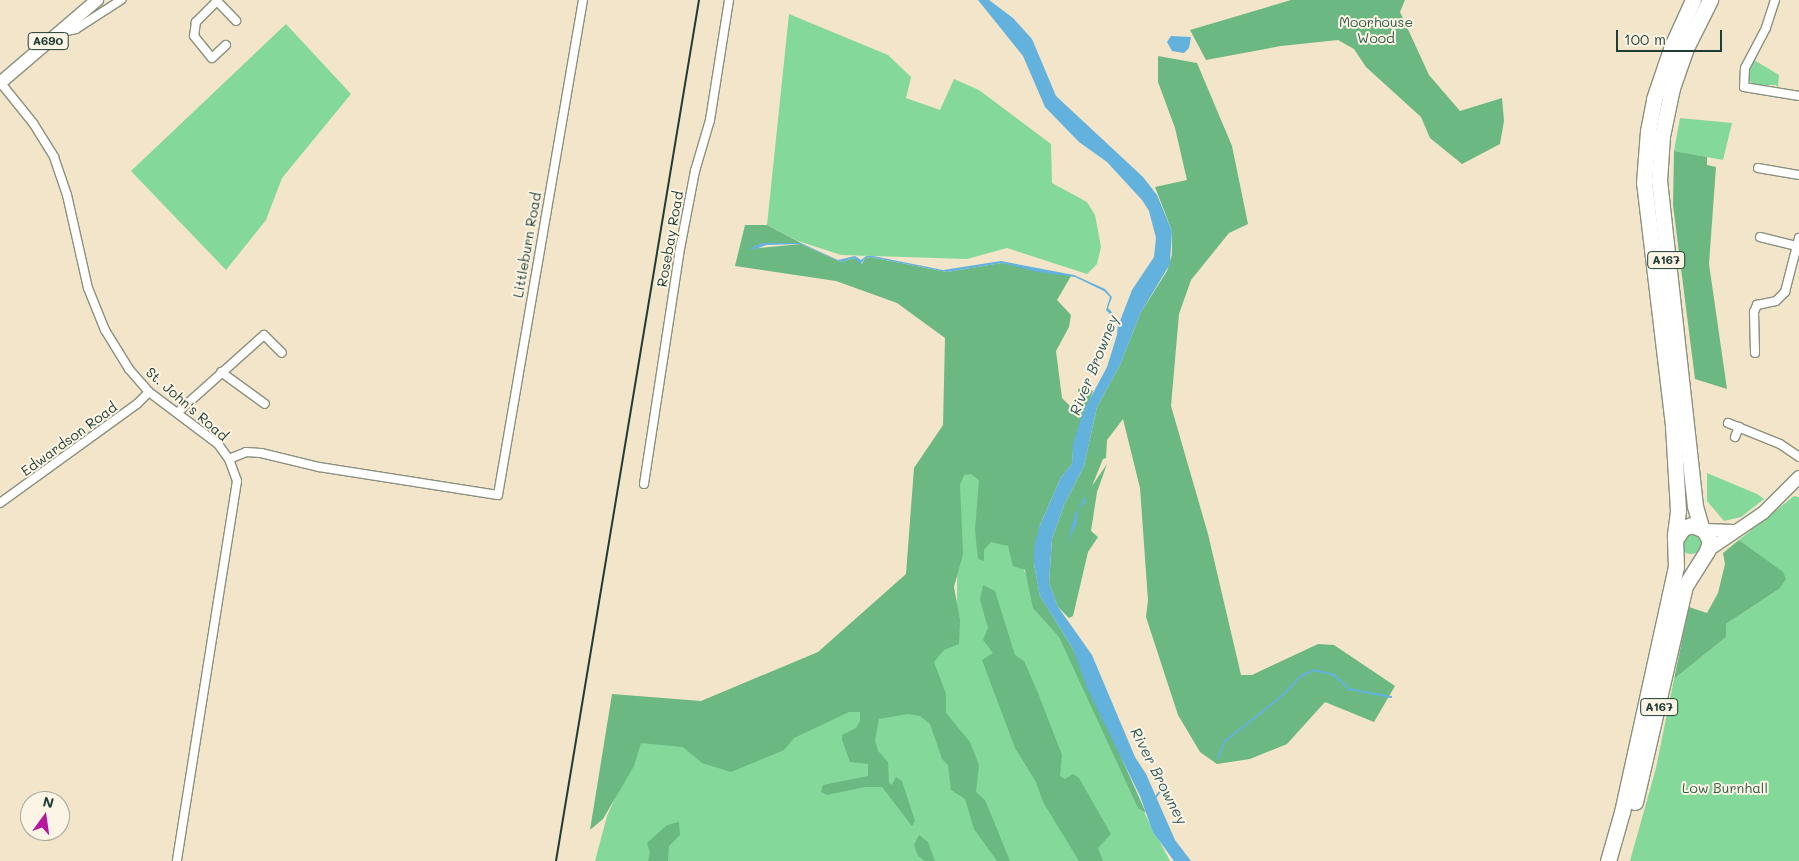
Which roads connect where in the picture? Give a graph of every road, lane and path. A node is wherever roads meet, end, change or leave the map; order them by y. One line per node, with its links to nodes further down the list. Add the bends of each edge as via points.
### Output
1 (97, 0): 10 (main road, A690)
2 (122, 0): 10 (street, via 76,29)
3 (217, 0): 9 (street); 11 (street, via 196,22 194,36 212,58)
4 (583, 0): 28 (street, Littleburn Road, via 498,495 319,467 261,453 246,452)
5 (730, 0): 30 (street, Rosebay Road, via 711,114 682,238)
6 (1693, 0): 34 (highway, A167, via 1672,46 1654,99 1644,182 1673,425 1678,510)
7 (1710, 0): 32 (highway, A167, via 1686,48 1672,88 1662,136 1659,181 1695,506)
8 (1776, 0): 13 (street, via 1766,28 1745,68 1744,87)
9 (236, 21)
10 (57, 33): 12 (main road, A690)
11 (226, 45)
12 (0, 82): 21 (street, St. John's Road, via 33,123 54,157 67,195 88,288 104,330 129,369)
13 (1799, 96)
14 (1758, 168): 15 (street)
15 (1799, 176)
16 (1760, 238): 17 (street)
17 (1798, 242): 19 (street, via 1786,292 1776,301 1755,302 1749,337)
18 (282, 353): 20 (street, via 264,335)
19 (1755, 353)
20 (221, 372): 22 (street); 23 (street)
21 (149, 392): 23 (street, St. John's Road); 31 (street, Edwardson Road, via 138,404)
22 (265, 404)
23 (178, 412): 28 (street, St. John's Road, via 218,444)
24 (1728, 423): 25 (street)
25 (1739, 427): 26 (street); 27 (street, via 1780,444)
26 (1735, 437)
27 (1799, 457)
28 (229, 459): 36 (street, St. John's Road, via 237,481)
29 (1799, 477): 33 (main road, via 1763,513)
30 (644, 484)
31 (0, 503)
32 (1703, 528): 33 (main road); 34 (highway, via 1692,525 1683,528); 35 (highway, via 1709,538)
33 (1734, 531): 35 (main road)
34 (1675, 546): 35 (highway, via 1690,558); 37 (highway, A167, via 1675,578)
35 (1705, 553): 38 (highway, A167, via 1685,586 1657,718)
36 (177, 861)
37 (1608, 861)
38 (1619, 861)

